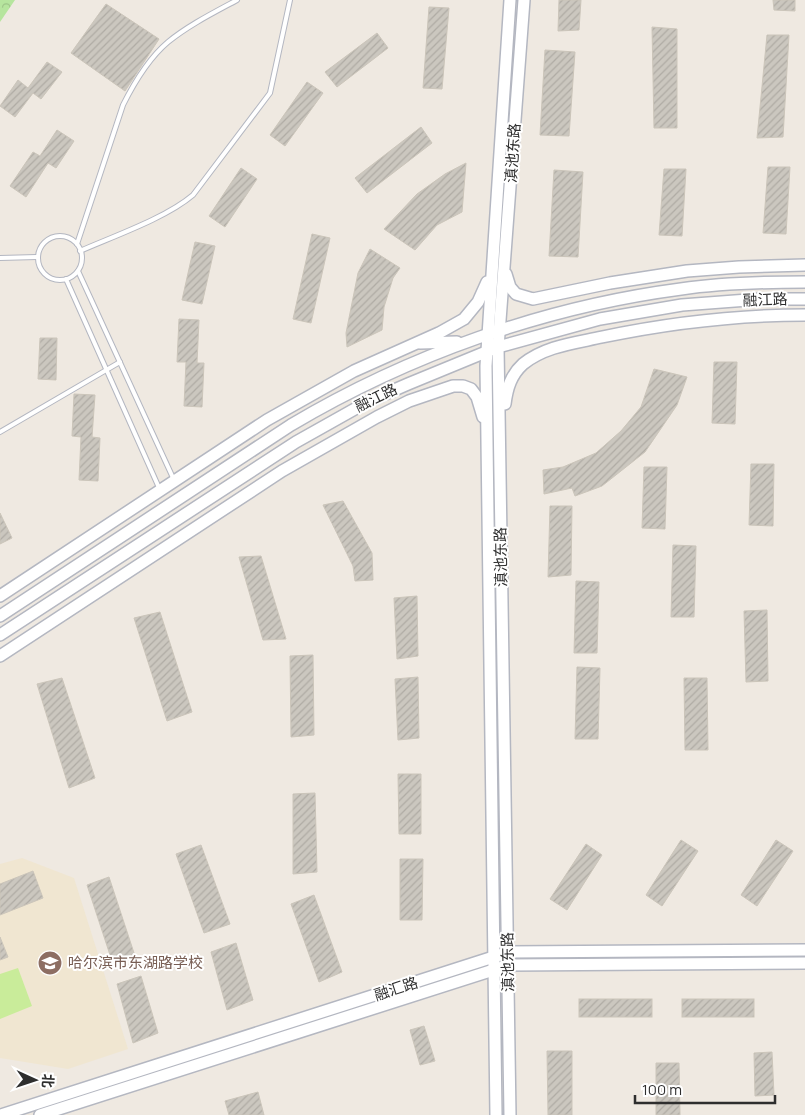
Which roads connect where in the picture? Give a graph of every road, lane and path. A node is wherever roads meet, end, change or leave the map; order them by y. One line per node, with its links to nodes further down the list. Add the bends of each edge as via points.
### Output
1 (237, 0): 5 (lane, via 167,43 154,56 130,92)
2 (290, 0): 6 (lane, via 270,93 193,195 159,216)
3 (510, 0): 10 (street, 滇池东路)
4 (524, 0): 11 (street, 滇池东路)
5 (77, 244): 6 (lane); 7 (lane, via 71,239 56,236 43,243)
6 (80, 250): 12 (lane)
7 (38, 257): 8 (lane); 13 (lane, via 38,264 46,276)
8 (0, 258)
9 (805, 265): 15 (street, via 687,271)
10 (492, 266): 20 (street, 滇池东路); 22 (street, via 478,302 464,319)
11 (504, 268): 15 (street, via 510,287 524,297 547,297); 19 (street, 滇池东路)
12 (78, 271): 13 (lane); 25 (lane)
13 (66, 280): 27 (lane)
14 (805, 282): 17 (street, 融江路, via 682,289)
15 (588, 287): 17 (street)
16 (805, 299): 23 (street, 融江路, via 726,301 642,311)
17 (559, 313): 19 (street, 融江路)
18 (805, 314): 31 (street, via 659,325 562,345 542,353 522,365 511,379 506,390)
19 (499, 331): 20 (street, 融江路); 23 (street, 滇池东路)
20 (488, 335): 21 (street, 融江路); 24 (street, 滇池东路)
21 (469, 342): 22 (street); 35 (street, 融江路, via 368,383 316,410)
22 (415, 343): 32 (street, via 267,420)
23 (498, 347): 24 (street, 融江路); 31 (street, 滇池东路)
24 (487, 351): 26 (street, 融江路); 30 (street, 滇池东路)
25 (120, 362): 27 (lane); 32 (lane)
26 (447, 368): 28 (street); 36 (street, 融江路, via 369,401 296,442)
27 (106, 369): 29 (lane); 33 (lane)
28 (409, 402): 30 (street, via 453,386 471,389 477,397); 37 (street, via 282,471)
29 (0, 432)
30 (487, 432): 40 (street, 滇池东路)
31 (500, 440): 39 (street, 滇池东路)
32 (175, 482): 33 (street)
33 (160, 491): 34 (street)
34 (0, 596)
35 (0, 616)
36 (0, 635)
37 (0, 656)
38 (805, 950): 39 (street, 融汇路)
39 (509, 952): 40 (street, 融汇路); 42 (street, 滇池东路)
40 (494, 958): 43 (street, 滇池东路); 44 (street, 融汇路)
41 (805, 963): 42 (street, 融汇路)
42 (508, 965): 43 (street, 融汇路); 47 (street, 滇池东路)
43 (494, 970): 45 (street, 融汇路); 46 (street, 滇池东路)
44 (1, 1115)
45 (40, 1115)
46 (496, 1115)
47 (510, 1115)

